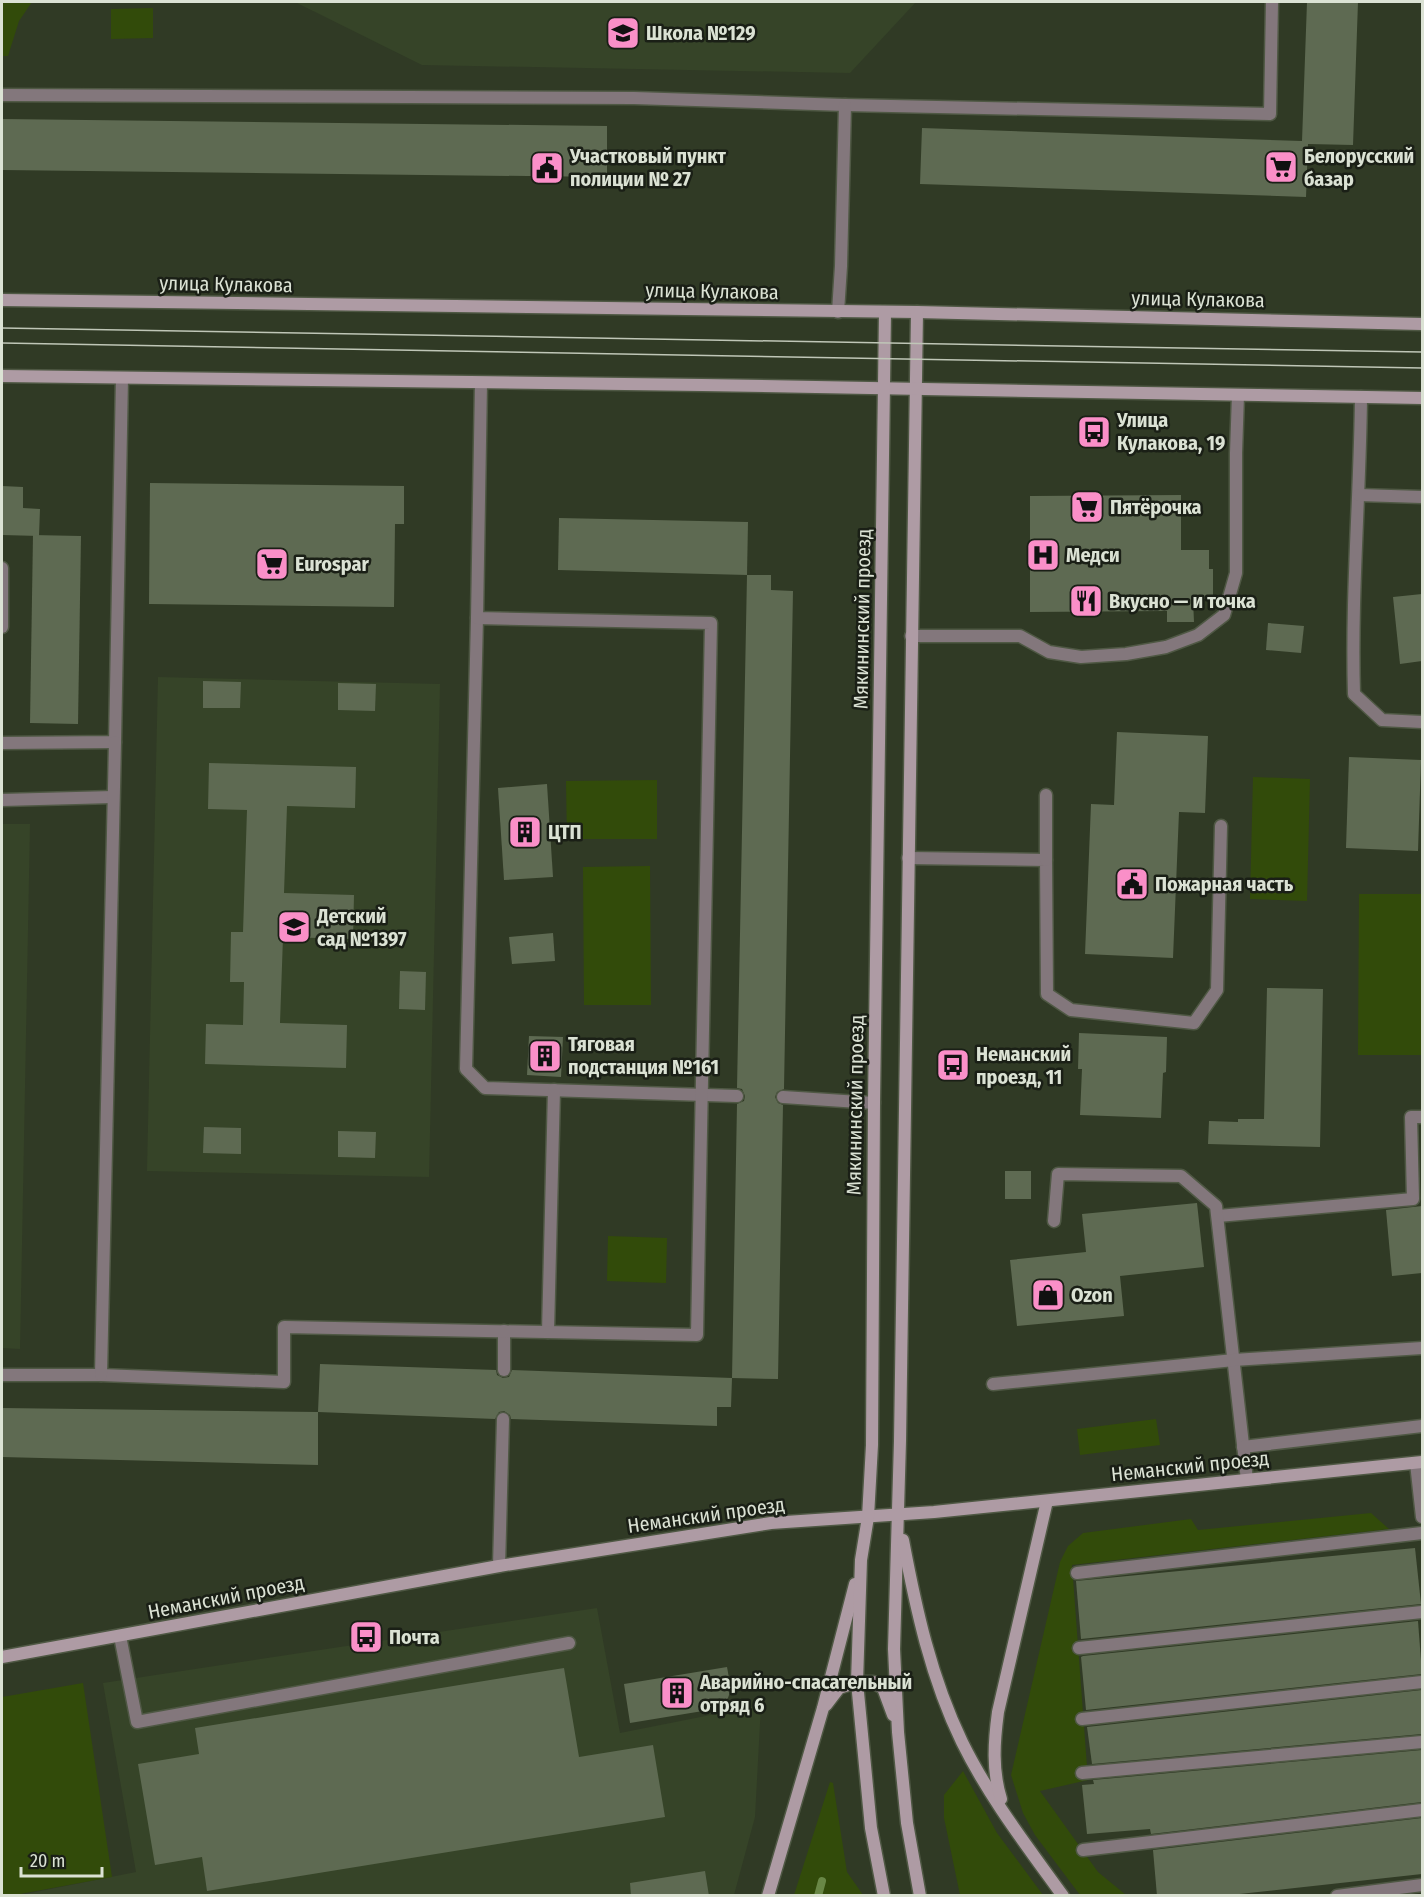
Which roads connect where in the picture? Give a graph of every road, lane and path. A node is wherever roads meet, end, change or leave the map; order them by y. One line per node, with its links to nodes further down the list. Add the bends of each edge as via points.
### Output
1 (1272, 2): 3 (lane, via 1270,114)
2 (2, 95): 3 (lane, via 634,98)
3 (845, 105): 5 (lane)
4 (2, 300): 5 (main road, улица Кулакова)
5 (838, 312): 6 (main road, улица Кулакова)
6 (885, 312): 7 (main road, улица Кулакова); 12 (main road, Мякининский проезд)
7 (917, 312): 8 (main road, улица Кулакова); 13 (main road)
8 (1422, 324)
9 (2, 376): 10 (main road)
10 (122, 378): 11 (main road); 24 (lane)
11 (482, 383): 12 (main road); 20 (lane)
12 (885, 389): 13 (main road); 36 (main road, Мякининский проезд)
13 (916, 389): 14 (main road); 22 (main road)
14 (1238, 395): 15 (main road); 22 (lane, via 1236,573 1224,615 1198,635 1166,647 1081,657 1049,652 1020,636)
15 (1361, 397): 16 (main road); 17 (lane)
16 (1422, 398)
17 (1359, 495): 18 (lane); 23 (lane, via 1353,694 1382,720)
18 (1422, 497)
19 (2, 568): 21 (lane)
20 (477, 618): 32 (lane, via 466,1069 485,1088); 33 (lane, via 711,623)
21 (2, 627)
22 (912, 636): 30 (main road)
23 (1422, 722)
24 (115, 742): 25 (lane); 27 (lane)
25 (2, 743)
26 (1046, 795): 31 (lane)
27 (113, 797): 28 (lane); 46 (lane)
28 (2, 800)
29 (1221, 826): 31 (lane, via 1217,990 1194,1023 1071,1010 1047,994)
30 (908, 858): 31 (lane); 54 (main road)
31 (1046, 860)
32 (554, 1090): 33 (lane); 41 (lane)
33 (702, 1095): 34 (lane); 41 (lane, via 697,1335)
34 (737, 1096)
35 (783, 1097): 36 (lane)
36 (874, 1103): 55 (main road, Мякининский проезд)
37 (1422, 1117): 38 (lane, via 1411,1117 1413,1199)
38 (1218, 1216): 39 (lane, via 1216,1206 1181,1176 1058,1174); 43 (lane)
39 (1054, 1221)
40 (504, 1331): 41 (lane); 44 (lane); 46 (lane, via 284,1327 284,1382)
41 (548, 1332)
42 (1422, 1348): 43 (lane)
43 (1234, 1360): 47 (lane); 50 (lane)
44 (504, 1370)
45 (2, 1375): 46 (lane)
46 (101, 1375)
47 (993, 1384)
48 (503, 1419): 59 (lane)
49 (1422, 1426): 50 (lane)
50 (1243, 1447): 52 (lane)
51 (1419, 1463): 52 (main road, Неманский проезд); 56 (lane)
52 (1247, 1480): 53 (main road, Неманский проезд)
53 (1047, 1501): 54 (main road, Неманский проезд); 74 (main road, via 994,1740 995,1780)
54 (898, 1515): 55 (main road, Неманский проезд); 70 (main road, via 894,1649); 74 (main road, via 916,1606 943,1697 963,1743)
55 (868, 1517): 58 (main road, Мякининский проезд); 59 (main road, Неманский проезд, via 771,1523)
56 (1422, 1517)
57 (1422, 1533): 60 (lane)
58 (861, 1560): 66 (main road, Мякининский проезд); 68 (main road)
59 (499, 1566): 62 (main road, Неманский проезд)
60 (1077, 1573)
61 (1422, 1612): 64 (lane)
62 (120, 1636): 63 (lane, via 137,1722); 65 (main road, Неманский проезд)
63 (569, 1643)
64 (1078, 1648)
65 (2, 1657)
66 (857, 1682): 68 (main road, via 839,1688); 70 (main road, via 873,1682 883,1688); 78 (main road, Мякининский проезд, via 871,1828)
67 (1422, 1682): 69 (lane)
68 (823, 1708): 77 (main road)
69 (1082, 1719)
70 (898, 1732): 79 (main road, via 907,1822)
71 (1422, 1742): 72 (lane)
72 (1082, 1773)
73 (1422, 1810): 75 (lane)
74 (1008, 1820): 80 (main road)
75 (1083, 1850)
76 (1422, 1885): 81 (lane)
77 (768, 1896)
78 (884, 1896)
79 (920, 1896)
80 (1063, 1896)
81 (1337, 1896)

